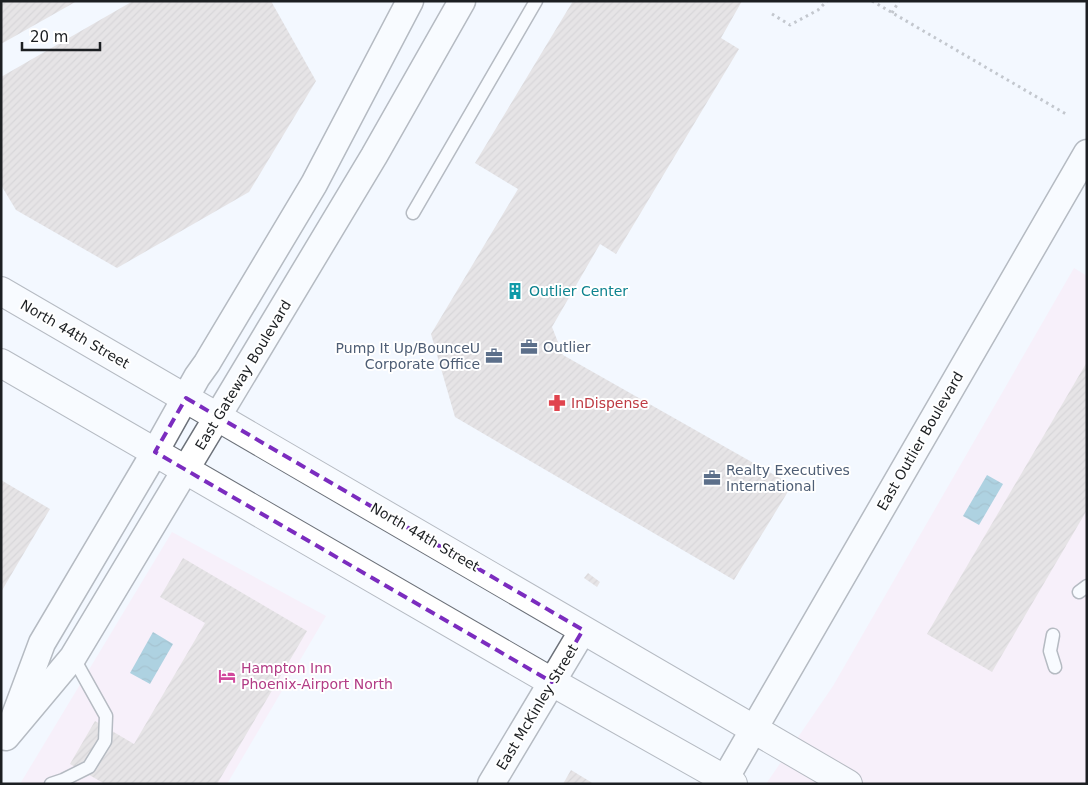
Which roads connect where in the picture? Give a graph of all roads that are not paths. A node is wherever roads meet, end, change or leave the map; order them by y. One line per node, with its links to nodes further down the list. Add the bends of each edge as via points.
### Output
1 (397, 1): 5 (street)
2 (410, 1): 5 (street, East Gateway Boulevard)
3 (462, 1): 11 (street, East Gateway Boulevard, via 374,156)
4 (536, 1): 7 (lane)
5 (388, 43): 10 (street, East Gateway Boulevard, via 314,184)
6 (1087, 153): 19 (street, East Outlier Boulevard)
7 (412, 213)
8 (1, 291): 10 (main road, North 44th Street)
9 (1, 363): 12 (main road)
10 (186, 398): 11 (main road, North 44th Street); 12 (street, East Gateway Boulevard)
11 (218, 416): 13 (street, East Gateway Boulevard); 14 (main road, North 44th Street)
12 (155, 452): 13 (main road); 20 (street, East Gateway Boulevard, via 42,643)
13 (186, 470): 16 (street, East Gateway Boulevard); 18 (main road)
14 (583, 630): 18 (street, East McKinley Street); 19 (main road, North 44th Street)
15 (1054, 635): 17 (lane, via 1050,651)
16 (73, 657): 20 (street, East Gateway Boulevard); 22 (lane, via 106,716 105,741 89,768)
17 (1055, 667)
18 (552, 682): 21 (main road); 23 (street, East McKinley Street)
19 (753, 730): 21 (street); 24 (main road, North 44th Street)
20 (4, 742)
21 (729, 781)
22 (51, 784)
23 (491, 784)
24 (848, 784)

